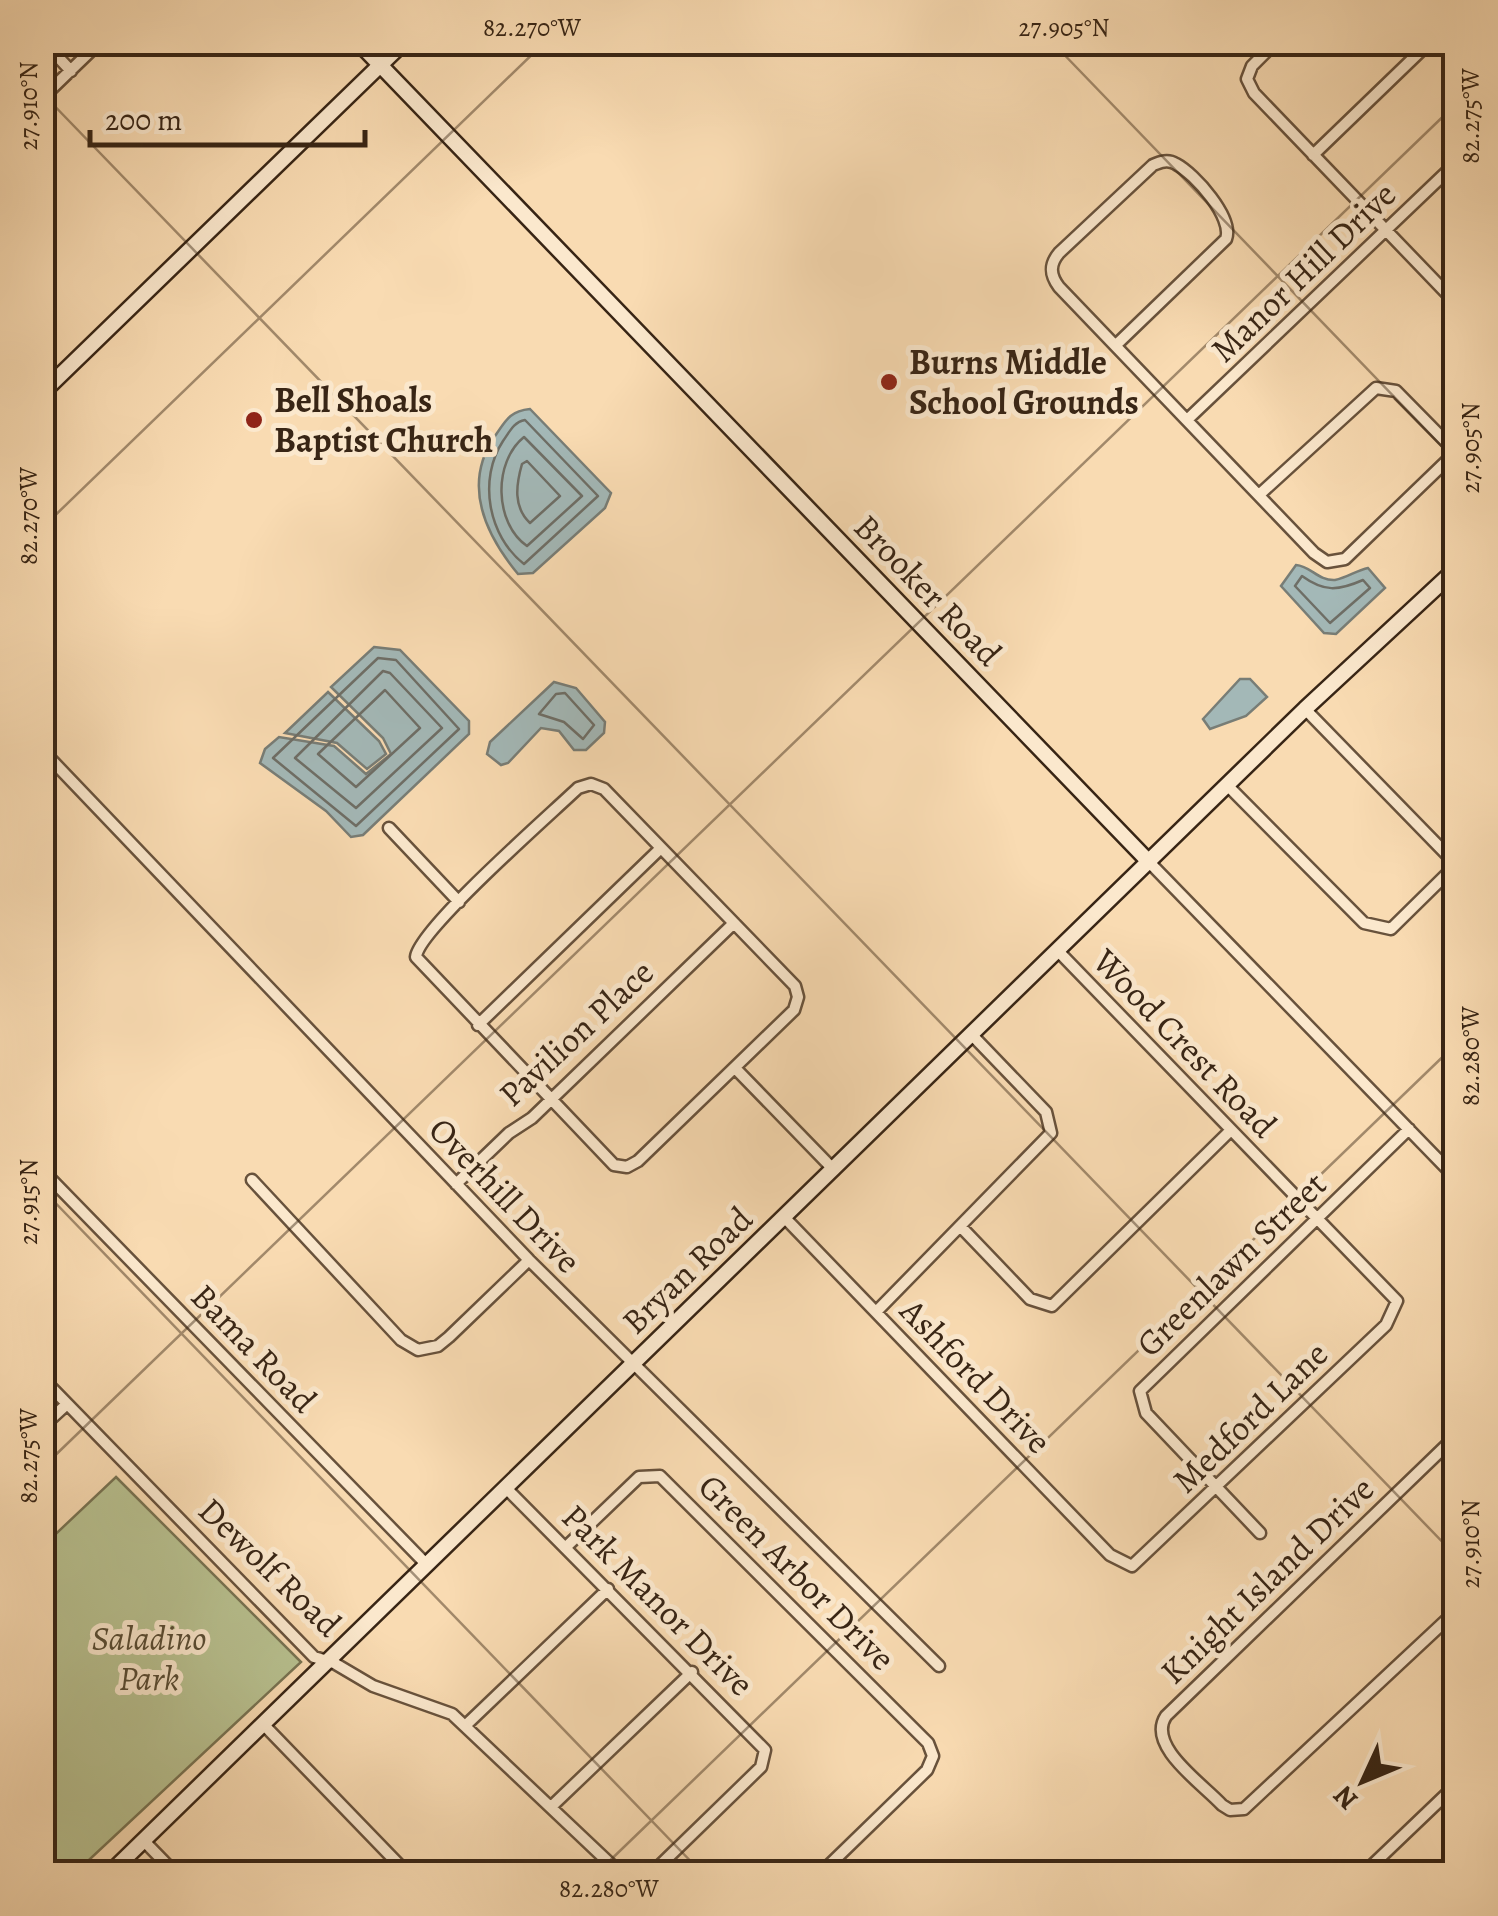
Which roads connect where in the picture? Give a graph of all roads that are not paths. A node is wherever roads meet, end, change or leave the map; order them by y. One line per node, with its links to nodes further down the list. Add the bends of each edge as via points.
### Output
1 (44, 42): 8 (street)
2 (100, 42): 8 (street)
3 (358, 42): 7 (street, Brooker Road)
4 (404, 42): 7 (street)
5 (1276, 42): 10 (street, via 1252,66 1248,80)
6 (1430, 42): 10 (street)
7 (380, 66): 15 (street); 25 (street, Brooker Road)
8 (71, 71): 9 (street)
9 (42, 98)
10 (1313, 155): 12 (street)
11 (1456, 164): 12 (street, Manor Hill Drive)
12 (1386, 230): 13 (street); 16 (street, Manor Hill Drive)
13 (1456, 303)
14 (1116, 345): 14 (street, via 1059,287 1052,264 1163,160 1176,164 1226,215 1230,228); 16 (street)
15 (42, 393)
16 (1188, 420): 18 (street)
17 (1456, 452): 18 (street, via 1396,391 1376,388); 18 (street, via 1339,562 1322,560)
18 (1260, 494)
19 (1456, 569): 20 (street, Bryan Road)
20 (1305, 709): 22 (street, Bryan Road); 26 (street)
21 (42, 750): 40 (street, Overhill Drive)
22 (1228, 786): 25 (street, Bryan Road); 26 (street, via 1364,922 1391,929)
23 (389, 828): 27 (street)
24 (660, 848): 27 (street, via 604,789 584,785); 28 (street); 30 (street)
25 (1150, 862): 29 (street, Bryan Road); 34 (street, Brooker Road)
26 (1456, 865)
27 (459, 902): 30 (street, via 418,944 416,957)
28 (734, 923): 32 (street, via 798,997 794,1010); 33 (street, Pavilion Place)
29 (1059, 952): 31 (street, Bryan Road); 35 (street, Wood Crest Road)
30 (478, 1025): 33 (street)
31 (972, 1035): 37 (street, Bryan Road); 43 (street, via 1046,1112 1052,1128)
32 (735, 1068): 33 (street, via 627,1167 614,1165); 37 (street)
33 (551, 1100): 40 (street, Pavilion Place)
34 (1409, 1129): 38 (street, Brooker Road); 42 (street, Greenlawn Street)
35 (1231, 1130): 42 (street, Wood Crest Road); 43 (street, via 1052,1306 1030,1298)
36 (42, 1170): 56 (street, Bama Road)
37 (834, 1170): 41 (street, Bryan Road)
38 (1456, 1178)
39 (252, 1180): 44 (street, via 387,1326 418,1350 438,1346)
40 (456, 1184): 44 (street, Overhill Drive)
41 (785, 1218): 46 (street, Ashford Drive); 47 (street, Bryan Road)
42 (1318, 1219): 45 (street, Wood Crest Road); 53 (street, Greenlawn Street, via 1140,1391 1146,1412)
43 (962, 1228): 46 (street)
44 (529, 1260): 47 (street, Overhill Drive)
45 (1397, 1302): 53 (street, Medford Lane, via 1386,1325)
46 (876, 1312): 57 (street, Ashford Drive, via 1110,1556)
47 (632, 1364): 52 (street, Bryan Road); 61 (street, Overhill Drive)
48 (42, 1378): 49 (street, Dewolf Road)
49 (66, 1404): 50 (street); 60 (street, Dewolf Road, via 314,1657)
50 (42, 1427)
51 (1456, 1436): 59 (street, Knight Island Drive, via 1166,1716 1159,1729 1163,1744 1222,1804 1244,1809)
52 (506, 1488): 55 (street, Park Manor Drive); 56 (street, Bryan Road)
53 (1217, 1488): 54 (street, Greenlawn Street); 57 (street, Medford Lane)
54 (1260, 1533)
55 (566, 1547): 58 (street, Park Manor Drive); 73 (street, Green Arbor Drive, via 639,1477 660,1476 925,1739 933,1756 927,1770)
56 (426, 1566): 60 (street, Bryan Road)
57 (1132, 1566)
58 (608, 1589): 62 (street, Park Manor Drive); 64 (street)
59 (1456, 1611)
60 (328, 1660): 63 (street, Bryan Road); 64 (street, Dewolf Road)
61 (939, 1666)
62 (692, 1672): 66 (street); 72 (street, Park Manor Drive, via 766,1753 761,1767)
63 (264, 1724): 67 (street, Bryan Road); 70 (street)
64 (466, 1725): 66 (street, Dewolf Road)
65 (1456, 1785): 74 (street)
66 (552, 1806): 71 (street, Dewolf Road)
67 (143, 1840): 68 (street, Bryan Road); 69 (street)
68 (109, 1874)
69 (176, 1874)
70 (408, 1874)
71 (621, 1874)
72 (651, 1874)
73 (820, 1874)
74 (1363, 1874)

